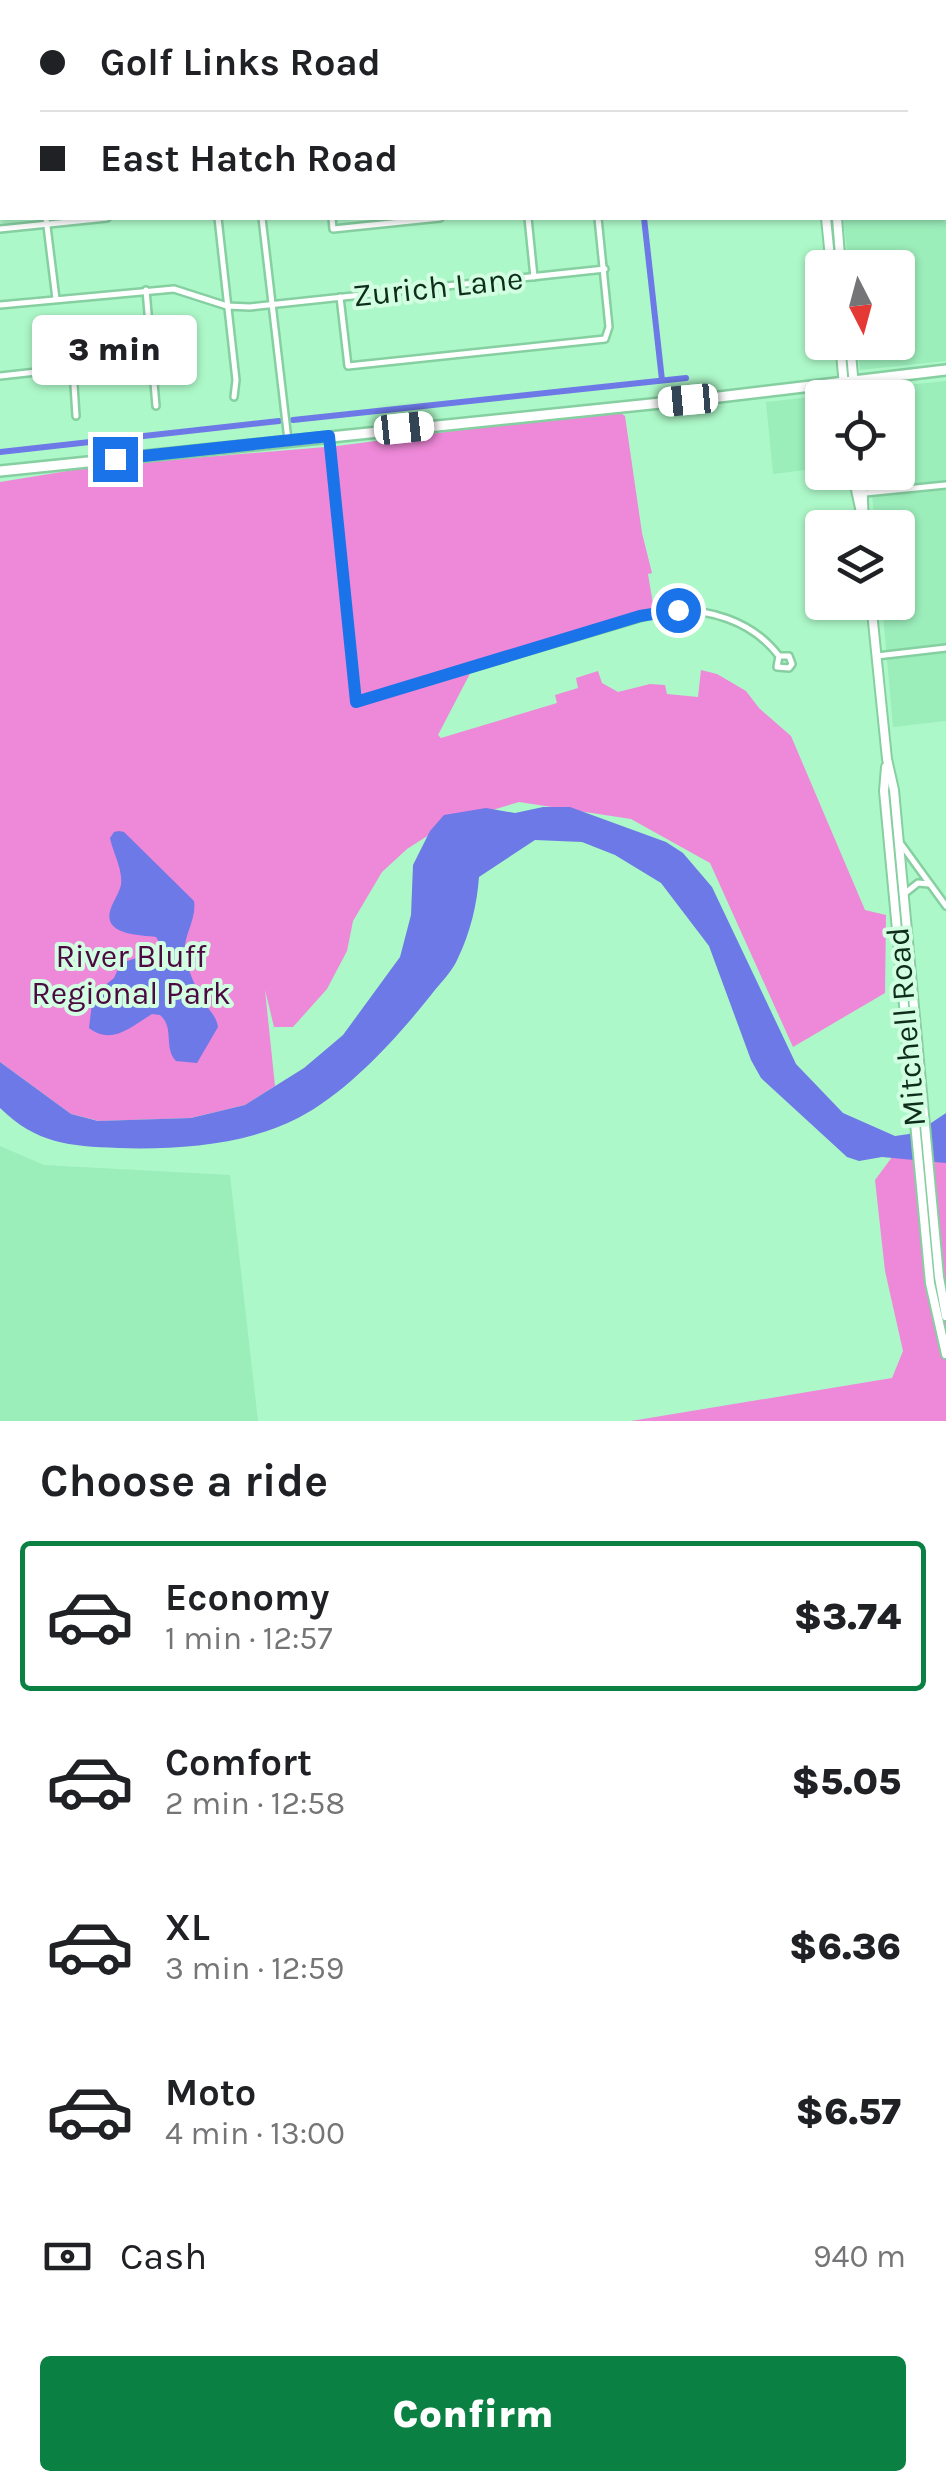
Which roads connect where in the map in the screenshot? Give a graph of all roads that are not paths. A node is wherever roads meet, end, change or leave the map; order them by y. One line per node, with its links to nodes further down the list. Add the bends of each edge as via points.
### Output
1 (218, 220): 20 (street)
2 (262, 220): 19 (street)
3 (332, 220): 4 (street, via 333,229)
4 (421, 220)
5 (528, 220): 14 (street)
6 (598, 220): 13 (street)
7 (826, 220): 11 (main road)
8 (837, 220): 12 (main road)
9 (46, 221): 10 (street); 17 (street)
10 (0, 229)
11 (829, 250)
12 (840, 250)
13 (604, 269): 14 (street, Zurich Lane); 16 (street, via 605,339 348,366)
14 (534, 277): 16 (street, Zurich Lane)
15 (146, 289): 17 (street, Zurich Lane); 20 (street, Zurich Lane, via 174,288); 21 (street)
16 (340, 298): 19 (street, Zurich Lane)
17 (56, 299): 18 (street, Zurich Lane)
18 (0, 305)
19 (272, 305): 20 (street, Zurich Lane); 31 (street)
20 (228, 306): 27 (street)
21 (154, 359): 22 (street); 28 (street)
22 (73, 368): 24 (street); 29 (street)
23 (946, 370): 25 (main road)
24 (0, 376)
25 (864, 380)
26 (805, 386): 30 (main road)
27 (234, 397)
28 (156, 406)
29 (76, 416)
30 (329, 436): 31 (main road); 39 (street, via 356,702 659,612 720,616 755,632)
31 (288, 440): 32 (main road)
32 (0, 472)
33 (946, 485): 35 (street)
34 (864, 490): 35 (main road)
35 (864, 493): 36 (main road)
36 (863, 510)
37 (873, 620): 40 (main road, Mitchell Road)
38 (946, 648): 40 (street)
39 (779, 656)
40 (877, 656): 41 (main road, Mitchell Road)
41 (887, 759): 42 (main road, Mitchell Road); 46 (main road, Mitchell Road, via 884,791)
42 (899, 840): 43 (street); 44 (main road, Mitchell Road)
43 (932, 885): 44 (street, via 918,883); 45 (street)
44 (904, 895): 46 (main road, Mitchell Road)
45 (946, 906)
46 (911, 1033): 47 (main road, Mitchell Road)
47 (928, 1211): 48 (main road, Mitchell Road); 49 (main road, Mitchell Road, via 930,1283)
48 (946, 1316)
49 (946, 1354)

